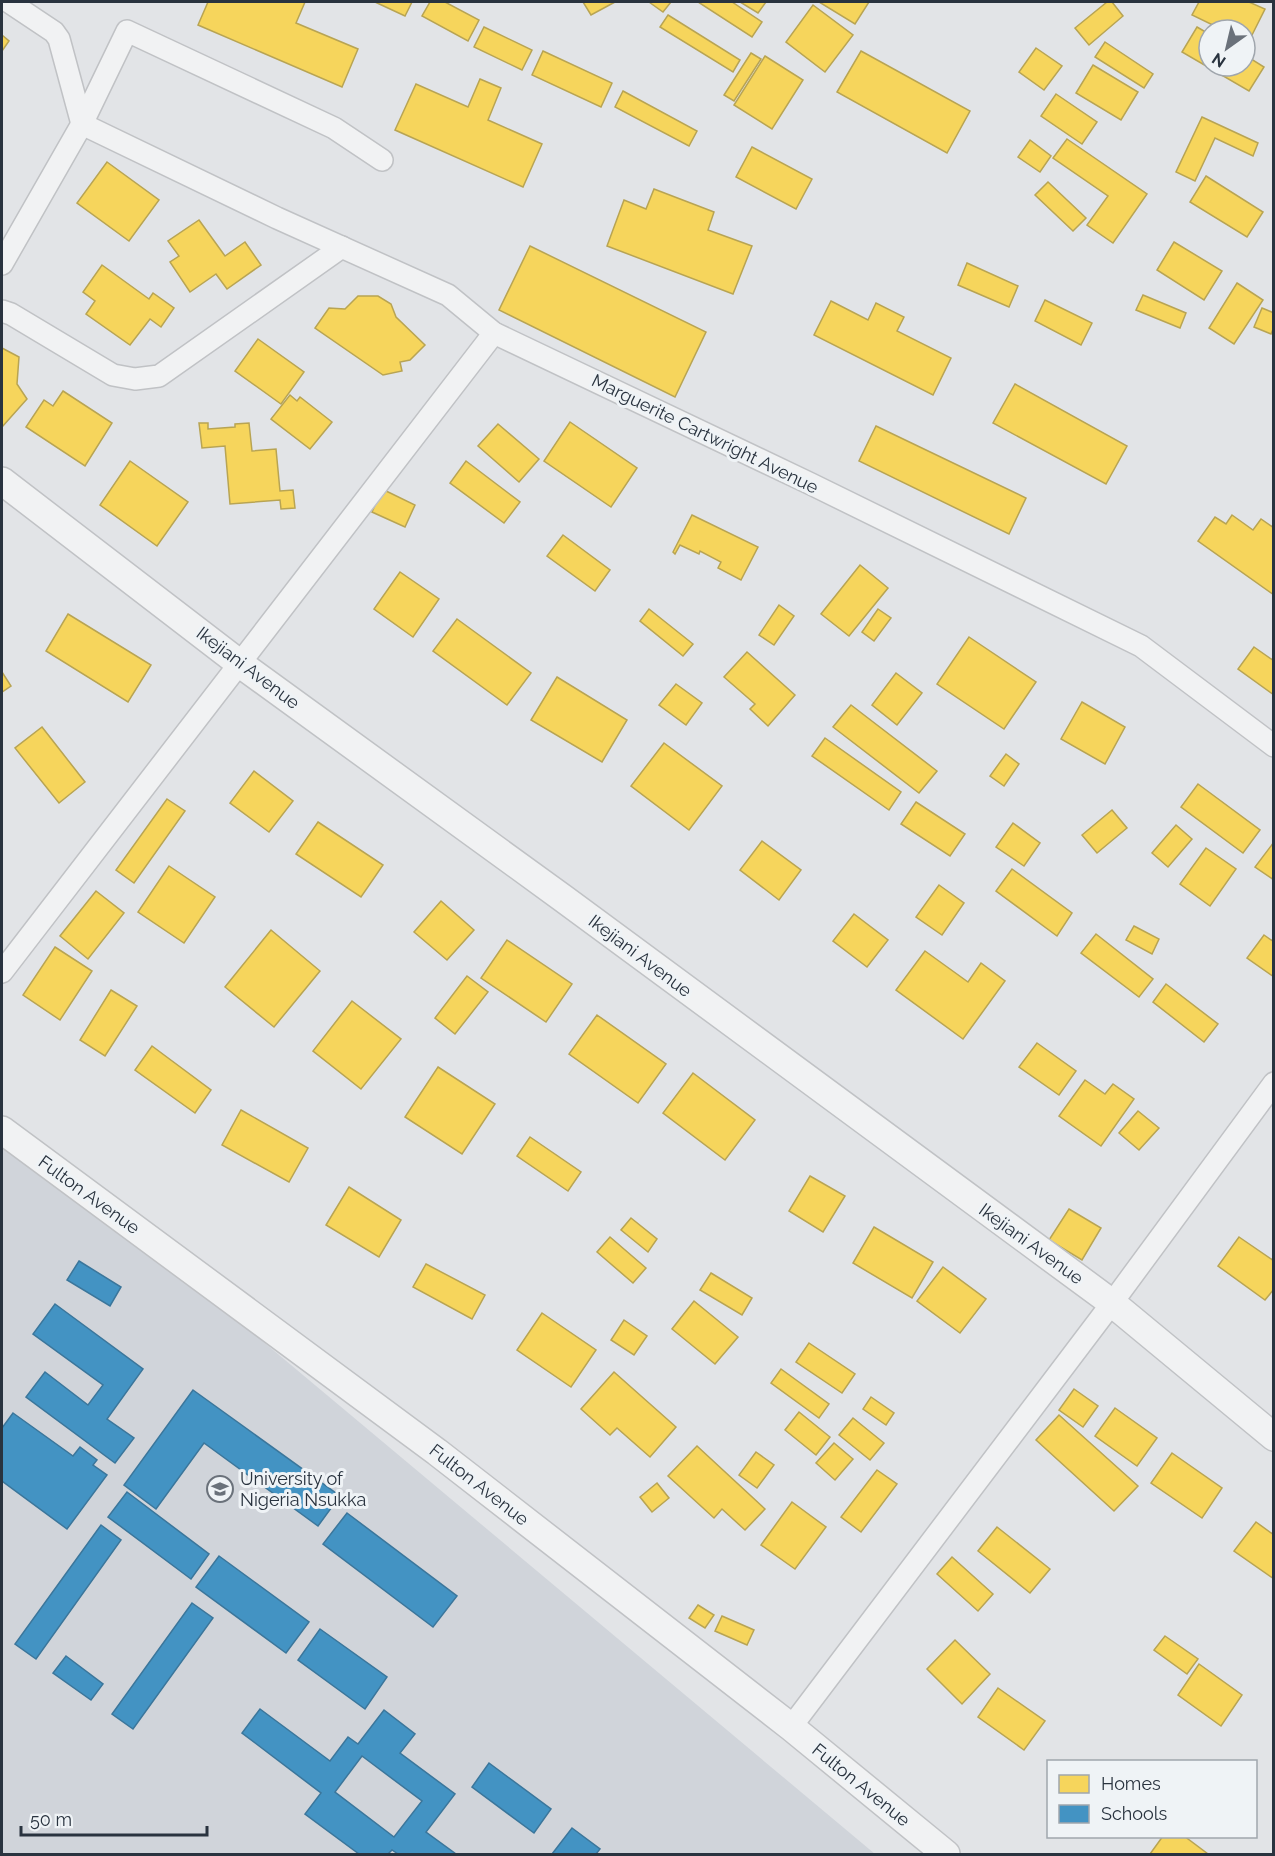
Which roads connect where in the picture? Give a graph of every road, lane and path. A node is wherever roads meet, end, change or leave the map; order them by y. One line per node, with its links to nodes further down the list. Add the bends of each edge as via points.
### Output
1 (9, 2): 2 (street, via 59,39)
2 (82, 124): 3 (street, via 128,32 334,128); 4 (street, Marguerite Cartwright Avenue); 5 (street)
3 (382, 160)
4 (342, 247): 6 (street, via 159,376 135,379 113,375); 7 (street, Marguerite Cartwright Avenue, via 448,295)
5 (2, 264)
6 (2, 311)
7 (495, 333): 9 (street); 10 (street, Marguerite Cartwright Avenue, via 1141,646)
8 (2, 481): 9 (street, Ikejiani Avenue)
9 (239, 663): 11 (street); 14 (street, Ikejiani Avenue)
10 (1274, 746)
11 (2, 972)
12 (1274, 1083): 14 (street)
13 (2, 1130): 16 (street, Fulton Avenue, via 437,1452)
14 (1112, 1303): 15 (street, Ikejiani Avenue); 16 (street)
15 (1274, 1437)
16 (791, 1727): 17 (street, Fulton Avenue)
17 (946, 1854)

